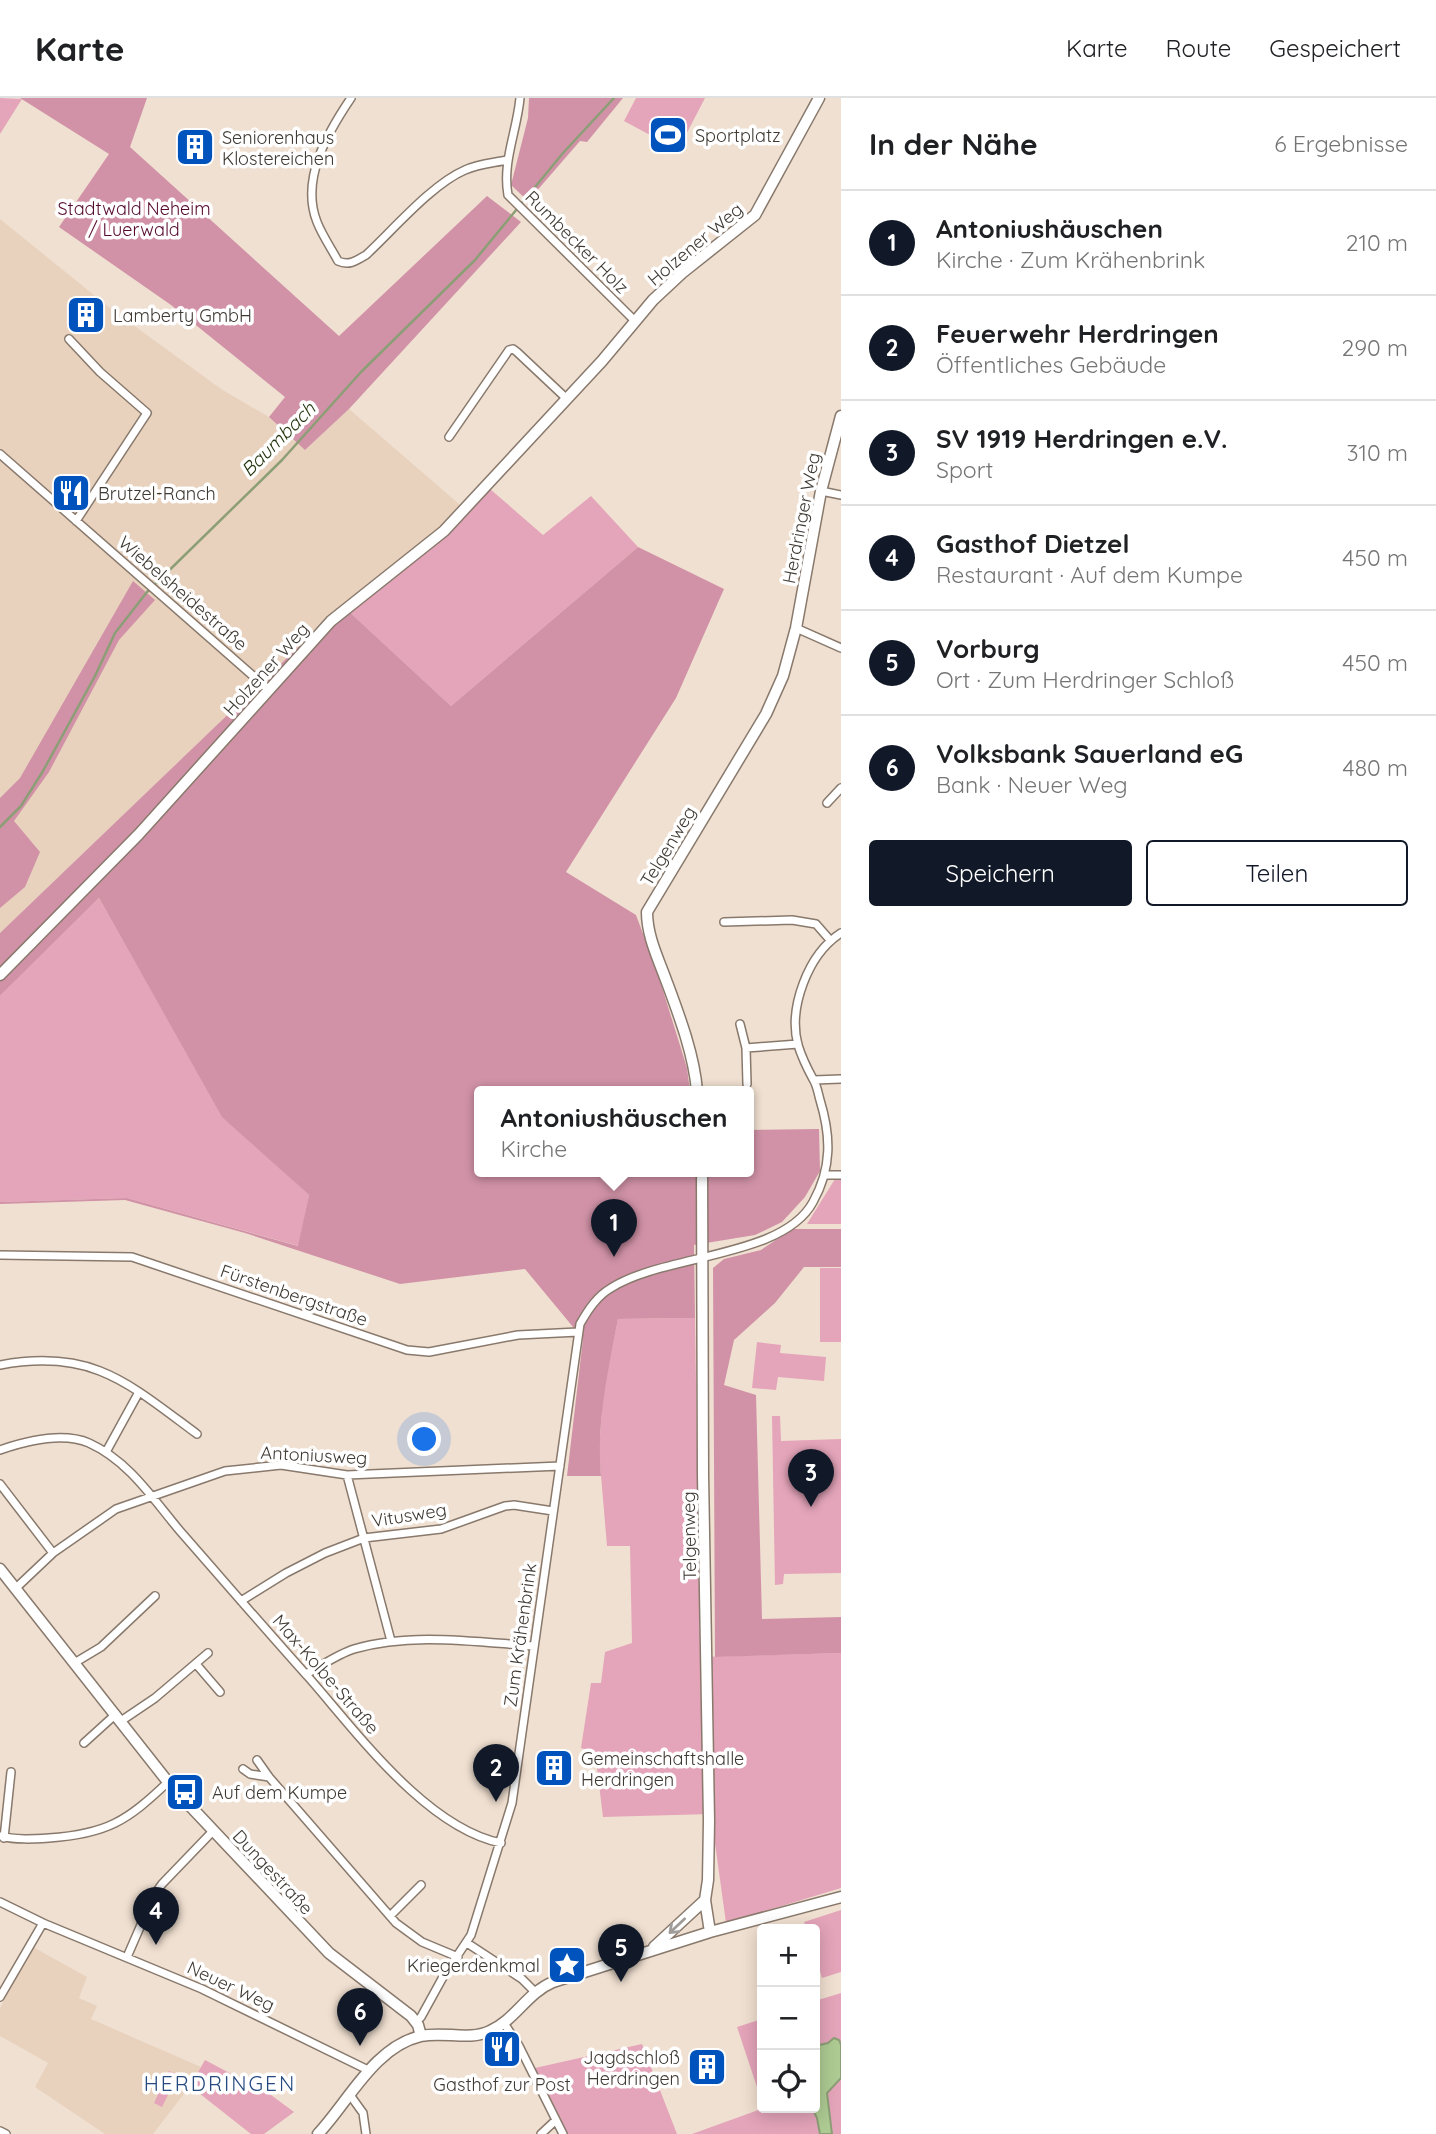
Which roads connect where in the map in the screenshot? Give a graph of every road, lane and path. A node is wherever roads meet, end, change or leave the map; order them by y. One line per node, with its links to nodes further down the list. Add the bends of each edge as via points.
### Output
1 (351, 98): 4 (street, via 322,146 313,190 316,220 344,264 366,255 453,177 478,165)
2 (520, 98): 4 (street, Rumbecker Holz)
3 (819, 98): 5 (main road, Holzener Weg, via 755,215 668,285)
4 (507, 160): 5 (street, Rumbecker Holz, via 508,195)
5 (635, 321): 7 (main road, Holzener Weg)
6 (69, 340): 13 (street, via 147,413)
7 (567, 399): 9 (street, via 517,352 509,350); 16 (main road, Holzener Weg, via 444,531 341,611)
8 (841, 416): 11 (main road, Herdringer Weg)
9 (449, 437)
10 (0, 454): 13 (street, Wiebelsheidestraße)
11 (821, 491): 12 (street); 14 (main road, Herdringer Weg)
12 (841, 495)
13 (76, 522): 16 (street, Wiebelsheidestraße)
14 (796, 628): 15 (street); 29 (main road, Telgenweg, via 783,676 766,713 647,912 648,932)
15 (841, 648)
16 (268, 689): 22 (main road, Holzener Weg, via 139,834)
17 (841, 788): 18 (street)
18 (827, 803)
19 (724, 922): 21 (street, via 816,924)
20 (841, 933): 21 (street)
21 (830, 940): 24 (street, via 802,987 795,1021)
22 (0, 975)
23 (740, 1024): 25 (street)
24 (798, 1044): 25 (street); 27 (street)
25 (746, 1048): 28 (street)
26 (841, 1079): 27 (street)
27 (814, 1080): 30 (street, via 829,1137)
28 (747, 1084)
29 (697, 1086)
30 (826, 1175): 31 (street); 34 (street, Zum Krähenbrink, via 812,1205 793,1226)
31 (841, 1175)
32 (702, 1177): 34 (main road, Telgenweg)
33 (0, 1255): 35 (street, Fürstenbergstraße, via 132,1257 407,1350 429,1352 518,1335)
34 (703, 1257): 35 (street, Zum Krähenbrink, via 652,1270 611,1288 586,1314); 71 (main road, Telgenweg, via 709,1808)
35 (578, 1332): 41 (street, Zum Krähenbrink)
36 (0, 1365): 37 (street, via 44,1360 74,1363 103,1371)
37 (139, 1392): 38 (street); 40 (street)
38 (197, 1434)
39 (0, 1450): 40 (street, via 62,1438 87,1442)
40 (106, 1452): 44 (street, Max-Kolbe-Straße)
41 (560, 1466): 42 (street, Antoniusweg); 45 (street, Zum Krähenbrink)
42 (347, 1475): 44 (street, Antoniusweg, via 258,1466 225,1471); 46 (street)
43 (0, 1484): 47 (street)
44 (152, 1495): 47 (street, Antoniusweg, via 103,1516); 51 (street, Max-Kolbe-Straße)
45 (553, 1511): 46 (street, Vitusweg, via 505,1506 441,1529); 53 (street, Zum Krähenbrink)
46 (364, 1538): 51 (street, Vitusweg, via 325,1553); 52 (street)
47 (53, 1553): 49 (street, Antoniusweg)
48 (0, 1569): 49 (main road, Dungestraße)
49 (16, 1588): 55 (main road, Dungestraße)
50 (155, 1596): 55 (street, via 101,1647)
51 (241, 1601): 57 (street, Max-Kolbe-Straße)
52 (391, 1641): 53 (street); 57 (street, via 352,1649)
53 (534, 1646): 68 (street, Zum Krähenbrink, via 516,1780)
54 (208, 1653): 56 (street)
55 (76, 1662): 59 (main road, Dungestraße)
56 (196, 1664): 58 (street); 59 (street, via 155,1698)
57 (306, 1674): 68 (street, Max-Kolbe-Straße, via 407,1786 473,1835)
58 (220, 1692)
59 (118, 1717): 60 (street); 65 (main road, Dungestraße)
60 (84, 1743)
61 (257, 1760): 64 (street)
62 (243, 1769): 64 (street)
63 (11, 1772): 67 (street)
64 (269, 1777): 73 (street)
65 (169, 1782): 66 (main road, Dungestraße); 67 (street, via 124,1819 98,1831 70,1837)
66 (214, 1831): 78 (street, via 154,1895); 83 (main road, Dungestraße, via 329,1954)
67 (2, 1837)
68 (501, 1843): 76 (street, Zum Krähenbrink)
69 (421, 1885): 73 (street)
70 (841, 1897): 75 (main road)
71 (705, 1900): 75 (main road, Telgenweg); 77 (main road, one-way to 77)
72 (0, 1902): 74 (street, Neuer Weg)
73 (390, 1916): 79 (street, via 416,1939)
74 (43, 1923): 78 (street, Neuer Weg); 81 (street)
75 (710, 1932): 77 (main road)
76 (467, 1943): 79 (street, Zum Krähenbrink); 80 (street)
77 (649, 1952): 80 (main road)
78 (127, 1957): 85 (street, Neuer Weg)
79 (458, 1957): 83 (street, Zum Krähenbrink)
80 (535, 1992): 82 (main road)
81 (0, 1997)
82 (506, 2021): 84 (main road, via 477,2035); 87 (street)
83 (416, 2022): 84 (main road)
84 (421, 2036): 85 (main road, via 396,2047)
85 (370, 2071): 86 (main road)
86 (350, 2095): 90 (main road); 91 (street, via 363,2113)
87 (556, 2120): 92 (street); 93 (street)
88 (0, 2131): 89 (street)
89 (6, 2134)
90 (318, 2134)
91 (366, 2134)
92 (541, 2134)
93 (563, 2134)

